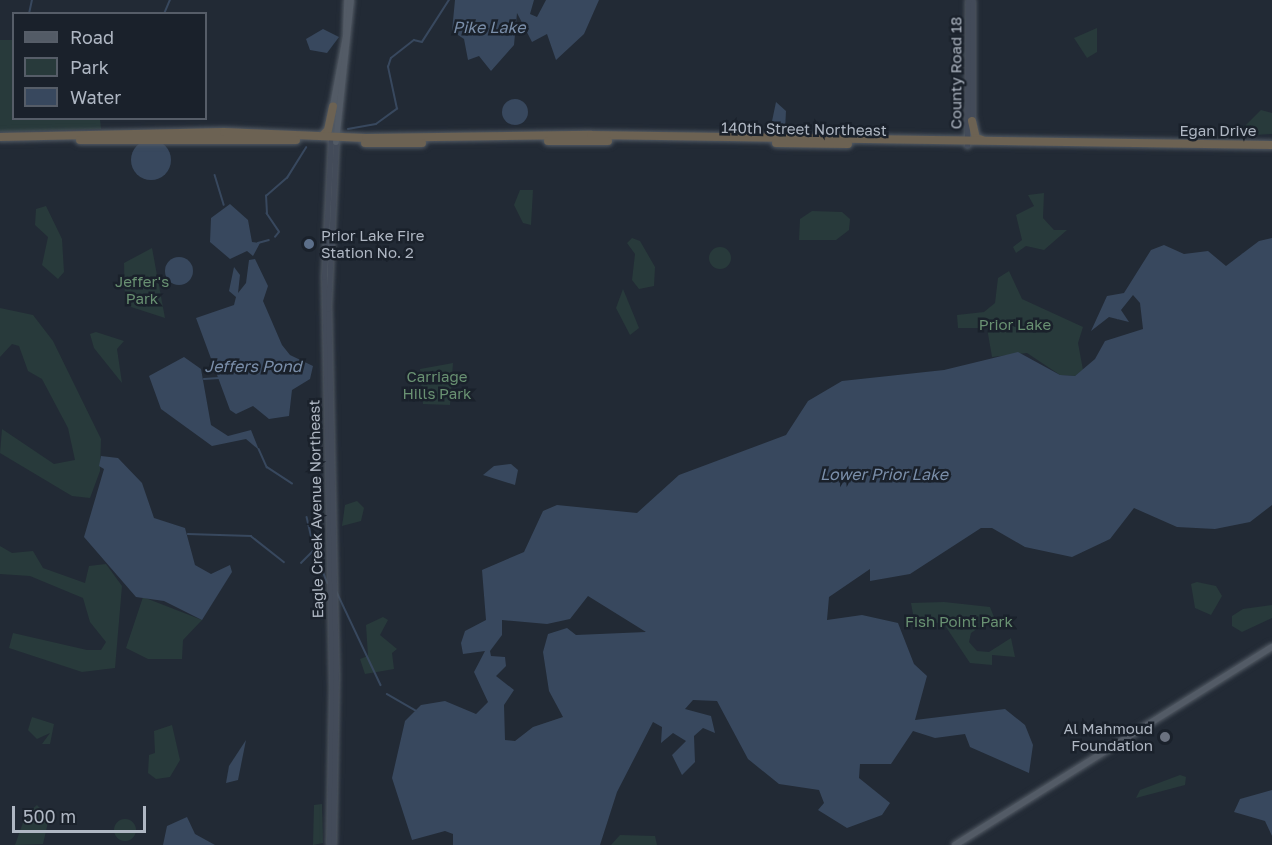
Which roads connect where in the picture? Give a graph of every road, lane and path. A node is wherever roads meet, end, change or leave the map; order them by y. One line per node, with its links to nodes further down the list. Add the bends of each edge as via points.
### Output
1 (347, 0): 4 (main road, via 346,36)
2 (351, 0): 8 (main road)
3 (970, 0): 5 (main road, County Road 18); 11 (main road, County Road 18)
4 (333, 107): 6 (highway, via 328,130); 8 (main road)
5 (972, 121): 9 (highway, via 976,138); 11 (main road, County Road 18)
6 (322, 136): 7 (highway, via 218,132); 8 (highway)
7 (0, 137)
8 (333, 139): 10 (highway, via 210,137); 11 (highway, 140th Street Northeast); 15 (main road, Eagle Creek Avenue Northeast, via 324,319); 16 (main road, Eagle Creek Avenue Northeast, via 328,320)
9 (993, 141): 11 (highway, 140th Street Northeast); 12 (highway, 140th Street Northeast)
10 (0, 142)
11 (969, 143): 13 (highway, 140th Street Northeast)
12 (1164, 144): 13 (highway, Egan Drive)
13 (1272, 146)
14 (1272, 648): 18 (main road)
15 (332, 716): 16 (main road); 17 (main road, Eagle Creek Avenue Northeast)
16 (336, 737): 17 (main road, Eagle Creek Avenue Northeast)
17 (331, 845)
18 (955, 845)

